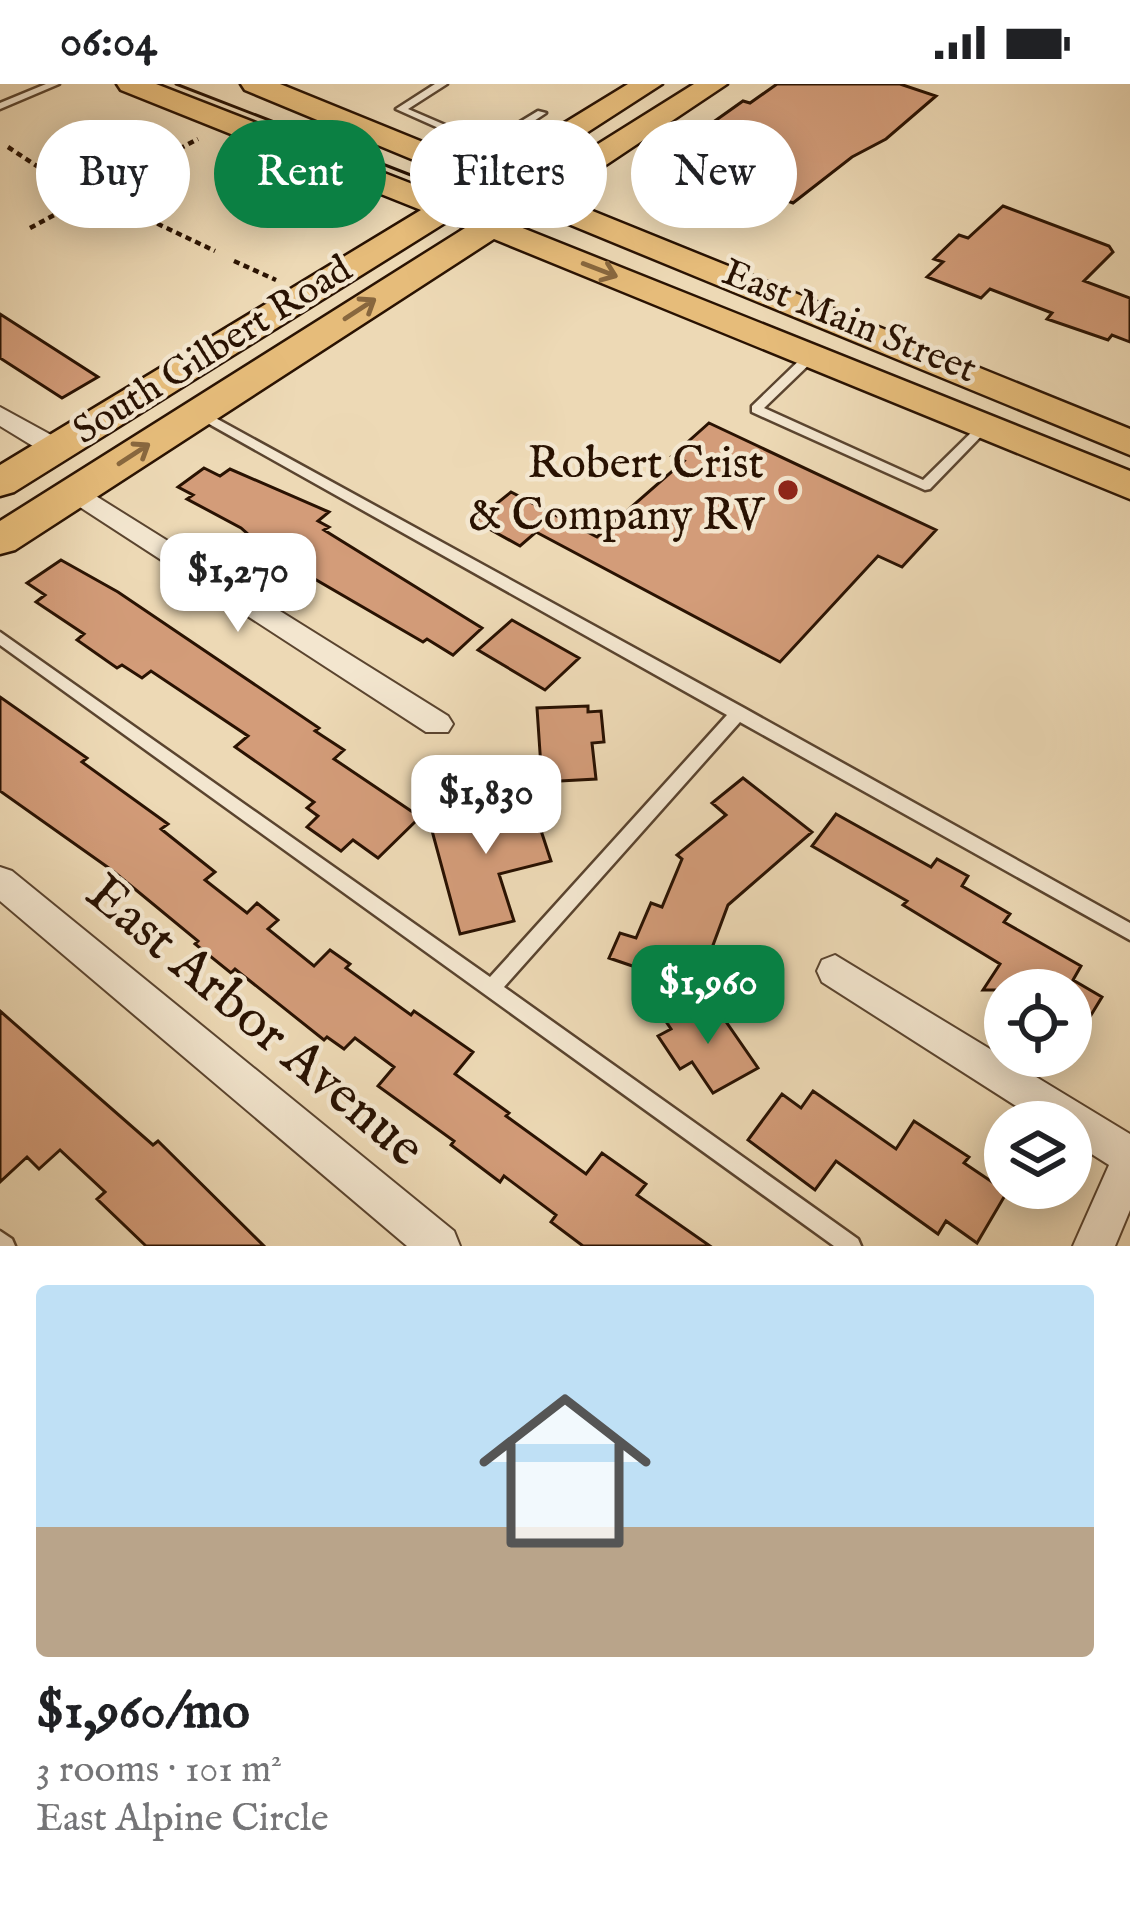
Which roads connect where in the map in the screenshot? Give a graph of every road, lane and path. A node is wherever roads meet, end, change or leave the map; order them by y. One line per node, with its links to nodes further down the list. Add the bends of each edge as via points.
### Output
1 (54, 84): 7 (lane)
2 (131, 84): 16 (main road, East Main Street)
3 (255, 84): 13 (main road, East Main Street)
4 (442, 84): 8 (lane, via 401,110 479,143)
5 (648, 84): 9 (main road, South Gilbert Road)
6 (713, 84): 14 (main road, South Gilbert Road)
7 (0, 106)
8 (541, 113)
9 (588, 120)
10 (201, 138): 11 (path)
11 (190, 144)
12 (8, 148): 15 (path)
13 (410, 149)
14 (607, 152)
15 (36, 165)
16 (410, 194)
17 (36, 225): 18 (path)
18 (30, 228)
19 (170, 228): 24 (path)
20 (412, 228): 32 (main road, South Gilbert Road)
21 (488, 228): 28 (main road, South Gilbert Road, one-way to 21)
22 (496, 228): 27 (main road, East Main Street, one-way to 27)
23 (601, 228): 31 (main road, East Main Street)
24 (215, 251)
25 (234, 261): 26 (path)
26 (275, 280)
27 (813, 354): 30 (main road, East Main Street); 30 (lane, via 756,409 925,486)
28 (199, 413): 36 (main road, South Gilbert Road, one-way to 28); 39 (lane)
29 (0, 415): 32 (street)
30 (986, 426): 33 (main road, via 1006,418 1036,422); 35 (main road, East Main Street)
31 (1130, 443)
32 (55, 448): 34 (main road, South Gilbert Road)
33 (1130, 458)
34 (0, 483)
35 (1130, 486)
36 (75, 492): 37 (main road, South Gilbert Road); 40 (street)
37 (0, 540)
38 (0, 637): 44 (lane)
39 (739, 712): 42 (lane); 44 (lane)
40 (436, 724)
41 (0, 881): 46 (street, East Arbor Avenue)
42 (1130, 932)
43 (835, 971): 45 (street)
44 (491, 989): 47 (lane)
45 (1130, 1160): 48 (street)
46 (439, 1246)
47 (851, 1246)
48 (1094, 1246)

